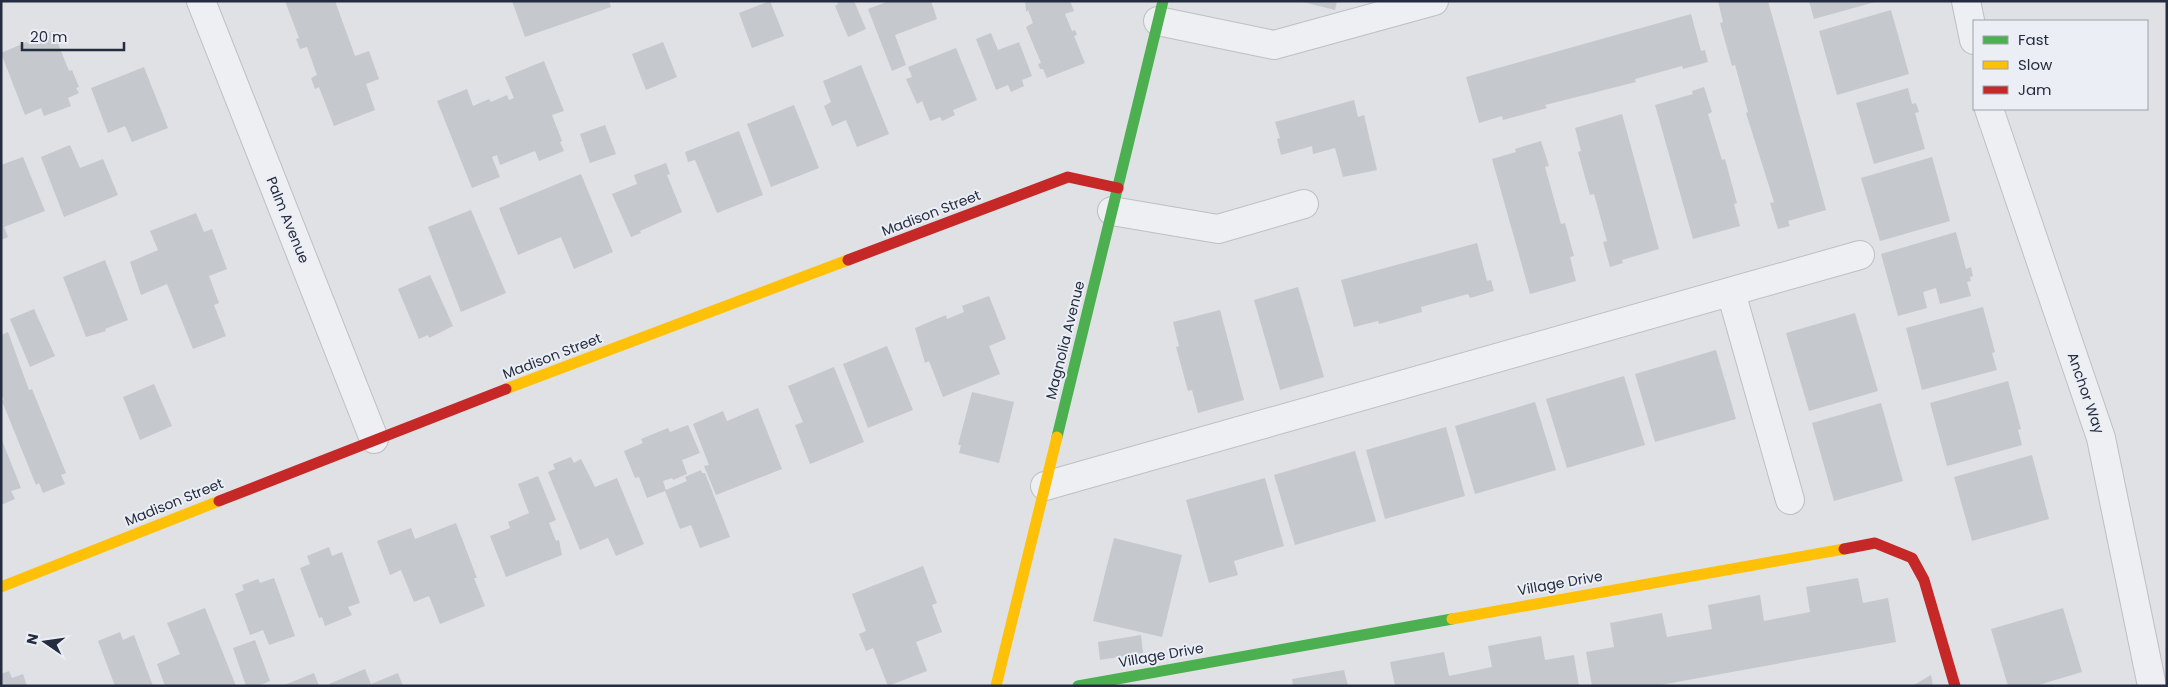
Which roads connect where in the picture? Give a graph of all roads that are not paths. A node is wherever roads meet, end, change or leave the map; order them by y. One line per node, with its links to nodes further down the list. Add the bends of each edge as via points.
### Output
1 (201, 1): 11 (street, Palm Avenue)
2 (1966, 1): 5 (street)
3 (1423, 3): 4 (street, via 1274,45)
4 (1160, 11): 7 (street, Magnolia Avenue)
5 (1973, 35)
6 (1990, 110): 18 (street, Anchor Way, via 2101,438)
7 (1115, 200): 8 (street, via 1218,229); 11 (street, Madison Street, via 1068,177); 12 (street, Magnolia Avenue)
8 (1304, 204)
9 (1860, 255): 10 (street)
10 (1731, 292): 12 (street); 13 (street)
11 (374, 439): 14 (street, Madison Street)
12 (1045, 486): 15 (street, Magnolia Avenue)
13 (1790, 500)
14 (1, 587)
15 (996, 686)
16 (1078, 686): 17 (street, Village Drive, via 1875,543 1912,558 1924,580)
17 (1955, 686)
18 (2152, 686)

